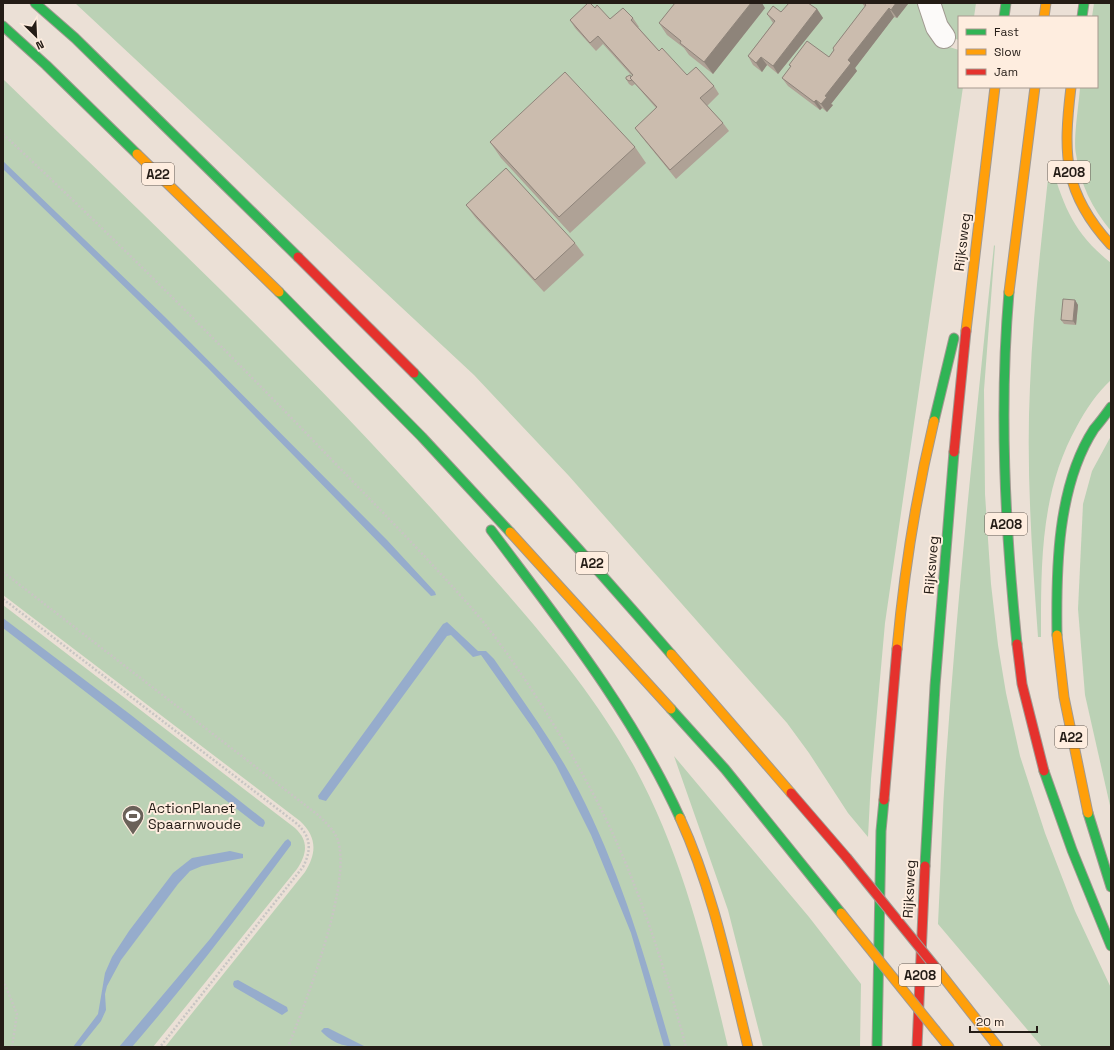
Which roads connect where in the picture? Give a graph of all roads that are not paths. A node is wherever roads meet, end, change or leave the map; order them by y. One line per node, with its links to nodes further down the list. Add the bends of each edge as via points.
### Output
1 (35, 3): 22 (highway, A22, bridge, via 75,38 324,281 471,431 615,589 847,858)
2 (929, 3): 10 (street, via 937,27)
3 (1006, 3): 6 (highway)
4 (1046, 3): 7 (highway)
5 (1084, 3): 8 (highway)
6 (1004, 16)
7 (1044, 16)
8 (1082, 16)
9 (3, 26): 17 (highway, A22, via 312,323)
10 (944, 37)
11 (995, 88): 15 (highway, Rijksweg / A208)
12 (1035, 88): 21 (highway, A208, via 1015,238 1004,373 1003,472 1009,575 1022,684 1034,735 1062,824)
13 (1071, 88): 14 (highway, A208, via 1066,144 1071,179 1091,222)
14 (1111, 245)
15 (974, 251): 24 (highway, A208, via 922,472 901,610 881,831); 25 (highway, Rijksweg / A208, via 958,407 932,729 922,903)
16 (1111, 407): 20 (highway, A22, via 1092,434 1075,473 1067,501 1060,541 1056,607 1060,668 1074,752 1085,801)
17 (422, 437): 18 (highway, A22); 26 (highway, A22, bridge, via 725,769)
18 (475, 508)
19 (484, 521): 23 (highway, via 589,662 627,717 654,765 685,828 707,890)
20 (1111, 887)
21 (1111, 946)
22 (973, 1015): 27 (highway, A22); 28 (highway, A22)
23 (748, 1047)
24 (877, 1047)
25 (918, 1047)
26 (948, 1047)
27 (998, 1047)
28 (1008, 1047)

